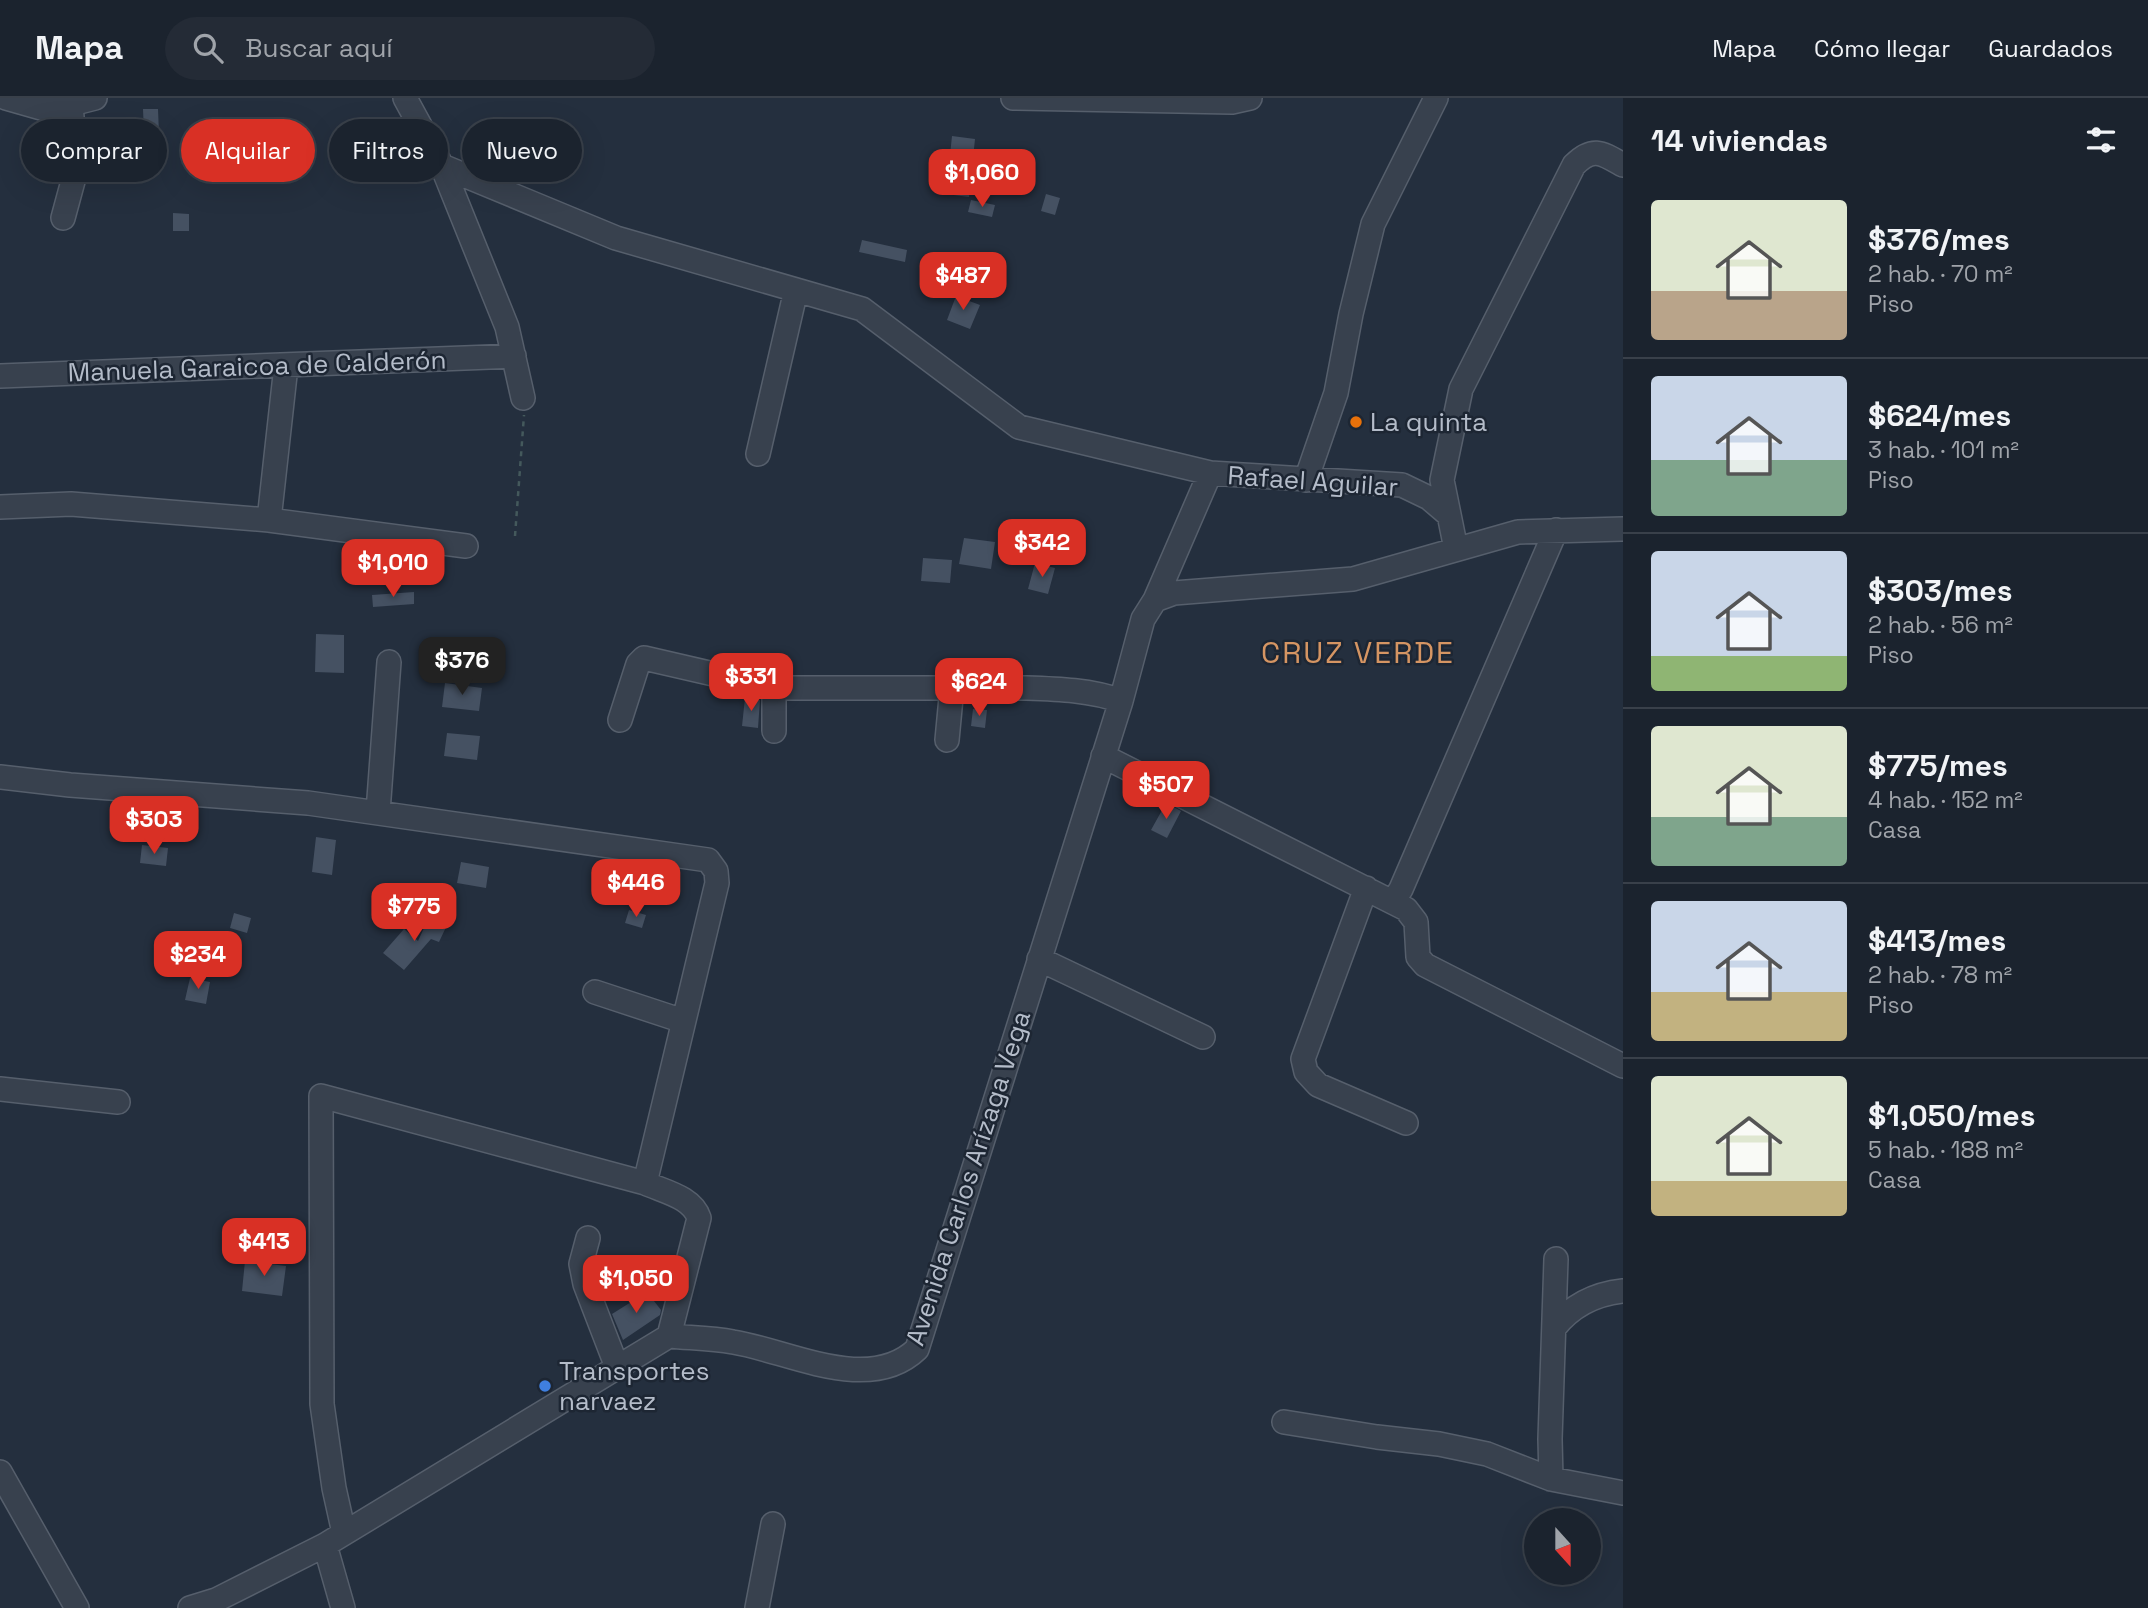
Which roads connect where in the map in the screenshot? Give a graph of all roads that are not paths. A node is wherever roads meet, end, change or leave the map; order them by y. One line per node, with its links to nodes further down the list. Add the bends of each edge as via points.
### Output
1 (6, 98): 7 (street, via 48,110)
2 (95, 98): 7 (street)
3 (405, 98): 8 (street)
4 (1013, 98): 5 (street, via 1232,102)
5 (1250, 98)
6 (1436, 98): 20 (street, via 1373,224 1336,393)
7 (71, 104): 12 (street, via 76,170)
8 (416, 119)
9 (1623, 165): 22 (street, via 1596,152 1584,154 1574,165 1461,389 1441,480)
10 (448, 168): 13 (street, Rafael Aguilar, via 616,238)
11 (448, 181): 14 (street, via 507,327)
12 (63, 218)
13 (796, 290): 18 (street); 19 (street, Rafael Aguilar, via 862,309 1019,427)
14 (514, 356): 15 (street, Manuela Garaicoa de Calderón); 17 (street)
15 (286, 366): 16 (street, Manuela Garaicoa de Calderón); 23 (street)
16 (0, 376)
17 (523, 398)
18 (758, 454)
19 (1210, 473): 20 (street, Rafael Aguilar); 28 (street, Avenida Carlos Arízaga Vega)
20 (1306, 480): 22 (street, Rafael Aguilar, via 1402,485 1429,498)
21 (0, 507): 23 (street, via 72,505)
22 (1449, 515): 27 (street)
23 (269, 520): 26 (street)
24 (1623, 529): 25 (street)
25 (1556, 530): 27 (street, via 1518,532); 40 (street)
26 (466, 546)
27 (1456, 550): 28 (street, via 1353,579 1174,593)
28 (1155, 600): 32 (street, Avenida Carlos Arízaga Vega, via 1143,619)
29 (390, 662): 38 (street)
30 (952, 687): 31 (street); 32 (street, via 1068,690); 35 (street)
31 (774, 688): 33 (street, via 644,658); 34 (street)
32 (1121, 701): 36 (street, Avenida Carlos Arízaga Vega)
33 (620, 720)
34 (774, 731)
35 (947, 740)
36 (1103, 756): 39 (street); 41 (street, Avenida Carlos Arízaga Vega)
37 (0, 777): 38 (street)
38 (377, 812): 43 (street, via 708,860 717,883)
39 (1366, 888): 40 (street); 48 (street, via 1303,1059 1306,1072 1318,1085)
40 (1393, 902): 45 (street, via 1416,922 1418,957 1426,965)
41 (1040, 959): 44 (street); 54 (street, Avenida Carlos Arízaga Vega, via 917,1349 894,1365 865,1370 836,1368 733,1342)
42 (594, 992): 43 (street)
43 (683, 1021): 49 (street)
44 (1203, 1037)
45 (1621, 1061)
46 (0, 1089): 47 (street)
47 (118, 1102)
48 (1406, 1124)
49 (645, 1183): 54 (street, via 689,1202 699,1218); 62 (street, via 321,1096 322,1404 334,1488)
50 (588, 1238): 55 (street, via 581,1264 585,1284)
51 (1556, 1259): 53 (street)
52 (1623, 1291): 53 (street, via 1594,1296 1576,1306)
53 (1555, 1328): 58 (street)
54 (669, 1336): 55 (street)
55 (617, 1367): 62 (street)
56 (1284, 1422): 58 (street, via 1487,1454)
57 (0, 1472): 59 (street)
58 (1551, 1479): 60 (street)
59 (7, 1493): 63 (street)
60 (1623, 1493)
61 (773, 1524): 66 (street)
62 (335, 1539): 64 (street, via 216,1600); 65 (street)
63 (77, 1608)
64 (190, 1608)
65 (343, 1608)
66 (757, 1608)

